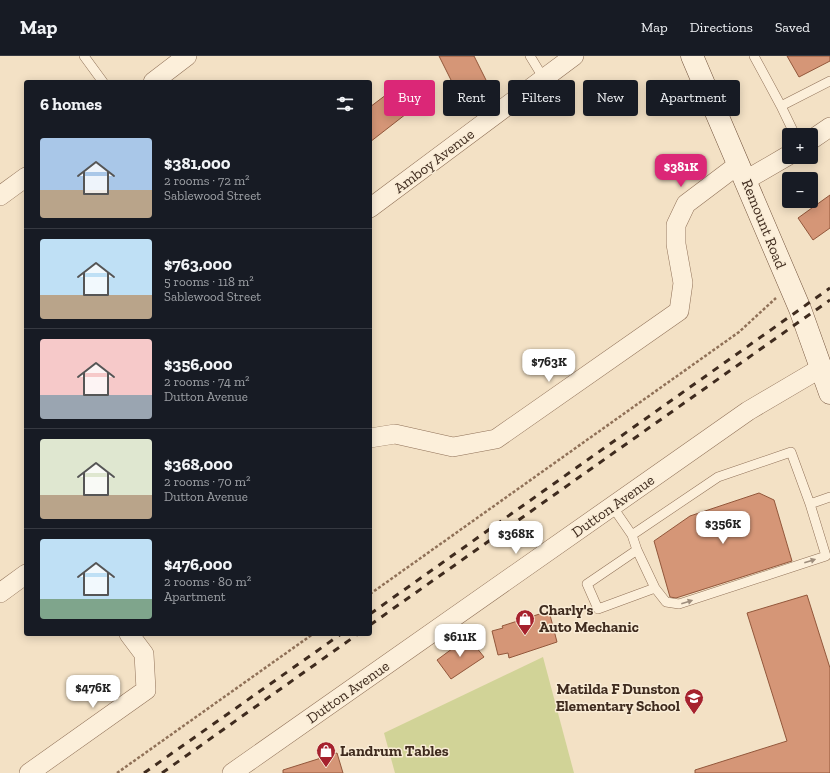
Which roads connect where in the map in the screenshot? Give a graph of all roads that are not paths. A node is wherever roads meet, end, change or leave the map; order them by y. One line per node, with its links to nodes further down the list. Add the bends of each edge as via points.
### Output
1 (84, 56): 8 (lane)
2 (187, 56): 9 (street)
3 (530, 56): 7 (lane)
4 (574, 56): 7 (street, Amboy Avenue)
5 (692, 56): 16 (main road, Remount Road)
6 (754, 56): 11 (lane)
7 (544, 79): 19 (street, Amboy Avenue)
8 (102, 80)
9 (155, 80)
10 (830, 81): 11 (lane)
11 (781, 106): 13 (lane)
12 (830, 127): 14 (street)
13 (792, 128)
14 (818, 135)
15 (782, 158): 16 (street)
16 (742, 172): 20 (main road, Remount Road); 22 (street, via 686,204 676,225 676,244 683,283 679,311 496,439 453,447 394,434)
17 (24, 178): 18 (street)
18 (0, 196)
19 (372, 207)
20 (826, 365): 21 (main road, Remount Road); 25 (street, Dutton Avenue, via 748,411)
21 (830, 393)
22 (372, 438)
23 (830, 497): 24 (lane)
24 (810, 504): 26 (lane, via 791,452 718,477); 29 (lane, one-way to 24, via 666,602 679,604 826,556)
25 (612, 506): 26 (lane); 32 (street, Dutton Avenue)
26 (632, 535): 27 (lane)
27 (637, 550): 29 (lane); 29 (lane, via 587,584 598,609)
28 (24, 575): 30 (street)
29 (655, 588)
30 (0, 593)
31 (130, 636): 33 (street, via 144,654 146,690)
32 (240, 770)
33 (29, 773)

